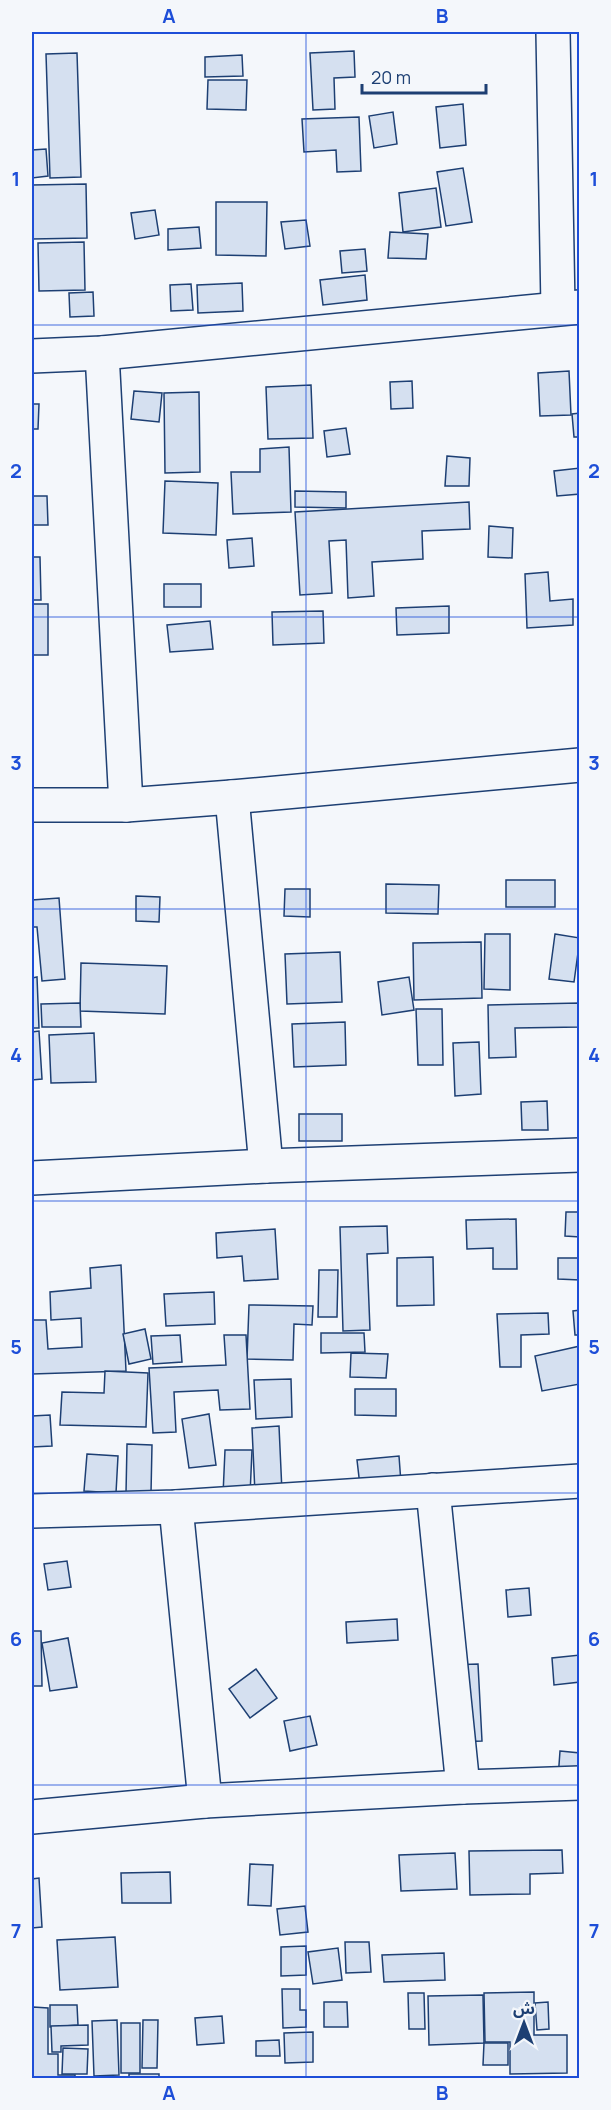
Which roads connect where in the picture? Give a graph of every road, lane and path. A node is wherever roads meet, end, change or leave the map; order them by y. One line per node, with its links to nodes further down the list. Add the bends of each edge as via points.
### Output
1 (553, 32): 2 (street)
2 (569, 307): 3 (street)
3 (102, 353): 4 (street); 8 (street)
4 (32, 356)
5 (579, 765): 6 (street)
6 (232, 797): 8 (street); 10 (street)
7 (32, 805): 8 (street)
8 (126, 805)
9 (579, 1155): 10 (street)
10 (266, 1166): 11 (street)
11 (32, 1178)
12 (579, 1481): 13 (street)
13 (433, 1490): 14 (street); 17 (street)
14 (176, 1506): 15 (street); 18 (street)
15 (32, 1511)
16 (579, 1783): 17 (street)
17 (463, 1787): 18 (street)
18 (205, 1801): 19 (street)
19 (32, 1817)

